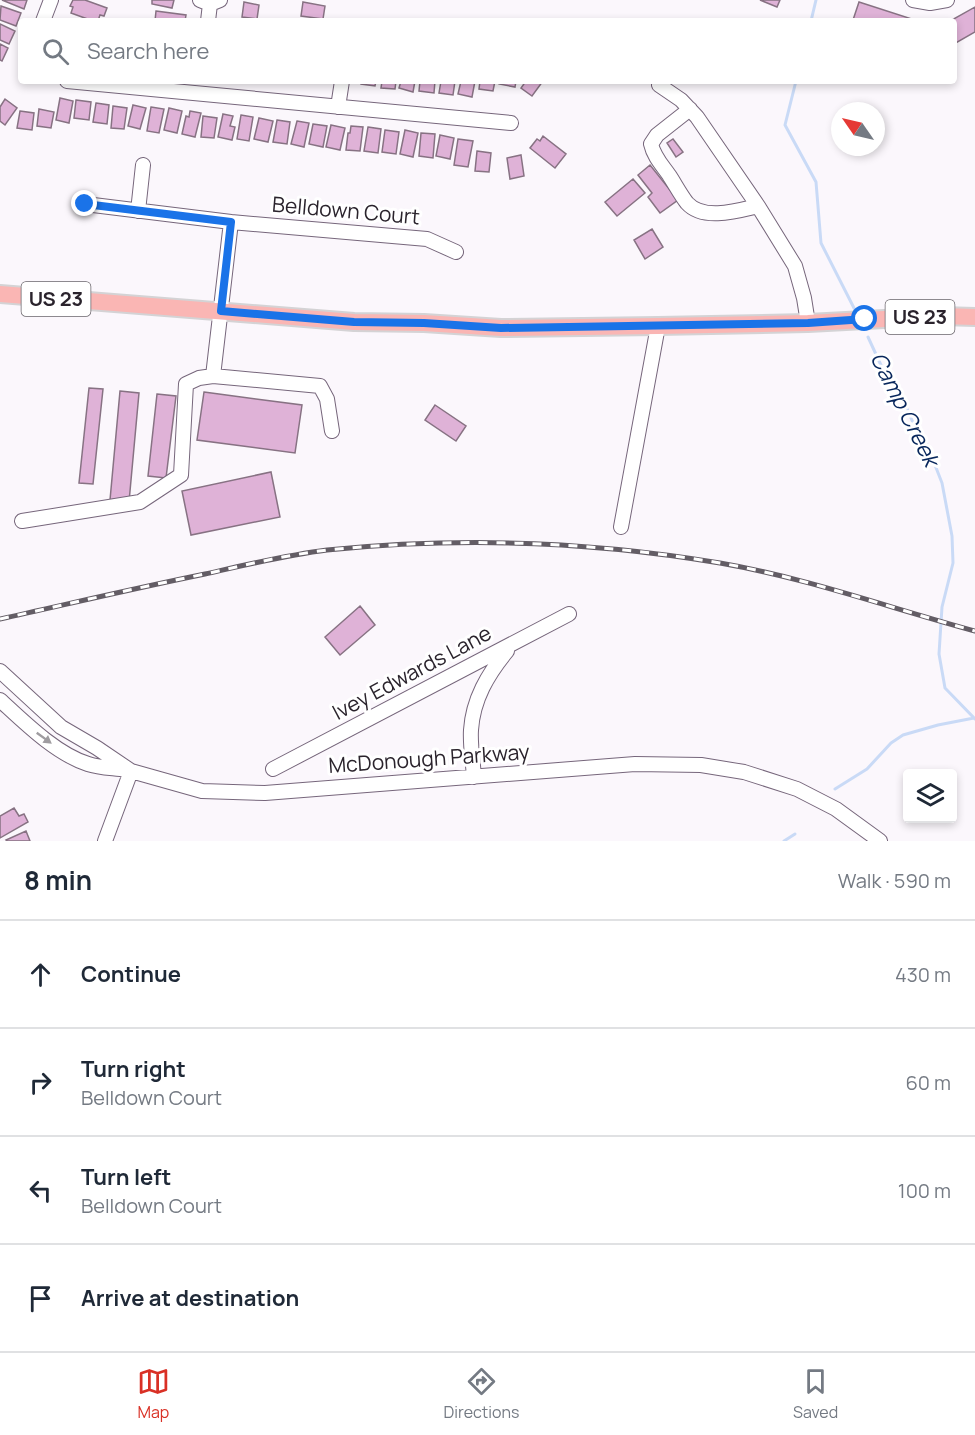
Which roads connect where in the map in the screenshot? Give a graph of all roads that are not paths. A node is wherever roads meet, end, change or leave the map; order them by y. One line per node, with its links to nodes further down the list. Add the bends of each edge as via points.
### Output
1 (51, 0): 5 (street)
2 (913, 0): 3 (street)
3 (947, 0)
4 (210, 1): 6 (street)
5 (44, 18)
6 (208, 18)
7 (134, 84): 10 (street)
8 (342, 84): 11 (street)
9 (659, 85): 12 (street)
10 (202, 87): 11 (street)
11 (338, 107): 13 (street)
12 (690, 109): 16 (street); 16 (street, via 651,144 653,154 687,203 697,211 711,213)
13 (511, 123)
14 (143, 165): 17 (street)
15 (85, 204): 17 (street, Belldown Court)
16 (758, 206): 23 (street, via 795,266)
17 (138, 211): 18 (street, Belldown Court)
18 (231, 222): 19 (street, Belldown Court, via 426,239); 21 (street)
19 (456, 252)
20 (0, 294): 21 (main road, US 23)
21 (221, 311): 24 (main road, US 23, via 501,328); 25 (street)
22 (975, 317): 23 (main road, US 23)
23 (808, 323): 24 (main road, US 23)
24 (658, 326): 28 (street)
25 (213, 376): 26 (street, via 320,386 327,399); 27 (street, via 186,384 181,475 140,502)
26 (332, 431)
27 (22, 521)
28 (621, 527)
29 (569, 614): 30 (street, Ivey Edwards Lane)
30 (512, 645): 33 (street, Ivey Edwards Lane); 35 (street, via 488,674 477,699 471,730)
31 (4, 676): 34 (street, McDonough Parkway, via 61,727)
32 (0, 700): 34 (street, one-way to 34, via 62,751 88,764)
33 (273, 769)
34 (131, 771): 35 (street, McDonough Parkway, via 202,791 265,793); 36 (street)
35 (474, 777): 37 (street, McDonough Parkway, via 657,763 718,767 774,781 815,797)
36 (105, 841)
37 (880, 841)

